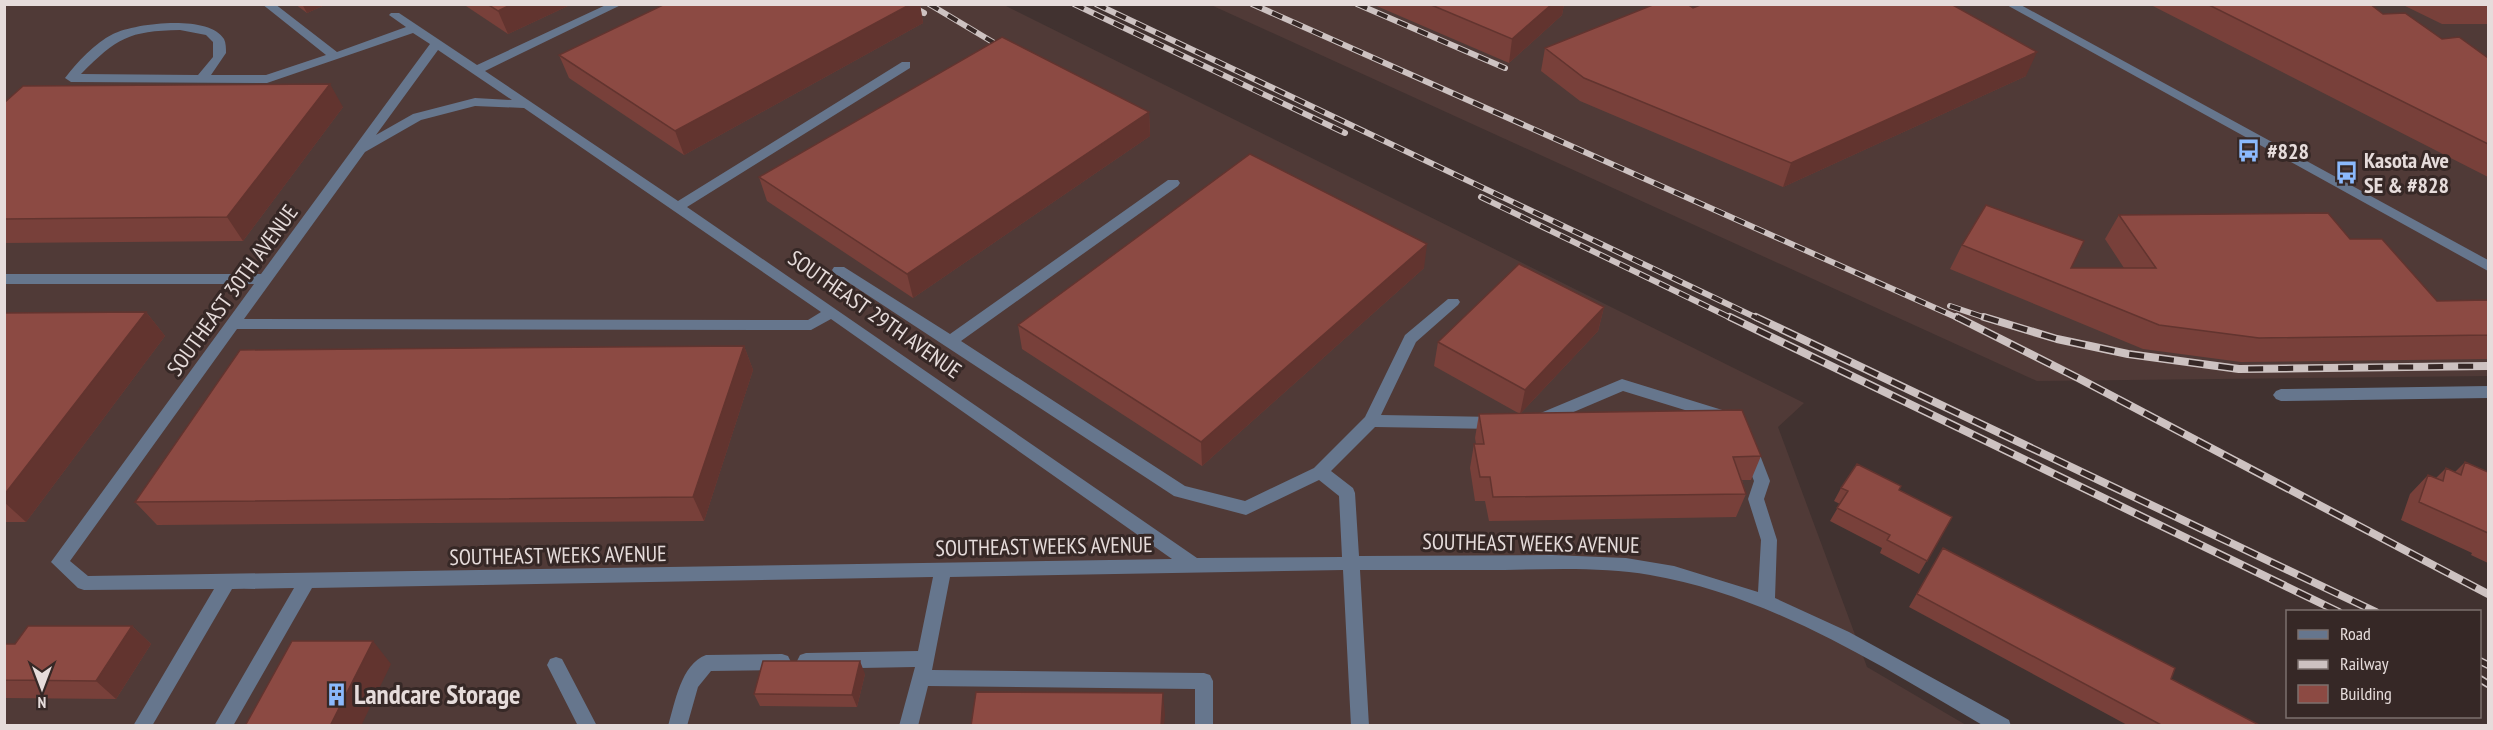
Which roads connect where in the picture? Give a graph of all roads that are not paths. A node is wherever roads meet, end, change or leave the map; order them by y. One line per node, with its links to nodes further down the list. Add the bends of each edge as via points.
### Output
1 (267, 4): 7 (street)
2 (618, 4): 9 (street)
3 (2010, 4): 15 (street)
4 (395, 15): 5 (street, SOUTHEAST 29TH AVENUE)
5 (415, 28): 6 (street, SOUTHEAST 29TH AVENUE); 7 (street)
6 (437, 43): 9 (street, SOUTHEAST 29TH AVENUE); 12 (street, SOUTHEAST 30TH AVENUE)
7 (335, 56): 10 (street, via 267,80)
8 (906, 65): 14 (street)
9 (477, 70): 11 (street, SOUTHEAST 29TH AVENUE)
10 (201, 79): 10 (street, via 165,79 71,78 119,36 175,26 197,28 218,41 221,50 217,60)
11 (528, 105): 12 (street, via 476,102 417,117); 14 (street, SOUTHEAST 29TH AVENUE)
12 (359, 151): 18 (street, SOUTHEAST 30TH AVENUE)
13 (1173, 183): 22 (street)
14 (678, 207): 20 (street, SOUTHEAST 29TH AVENUE)
15 (2488, 266)
16 (839, 270): 22 (street)
17 (4, 279): 18 (street)
18 (266, 279): 21 (street, SOUTHEAST 30TH AVENUE)
19 (1453, 302): 25 (street, via 1410,339)
20 (831, 312): 21 (street, via 811,325); 29 (street, SOUTHEAST 29TH AVENUE)
21 (234, 324): 27 (street, SOUTHEAST 30TH AVENUE)
22 (950, 341): 26 (street, via 1180,491 1246,508)
23 (2488, 392): 24 (street)
24 (2281, 394)
25 (1371, 421): 26 (street); 33 (street, via 1529,424 1622,385 1726,417 1742,430 1762,481 1756,499 1769,540)
26 (1320, 472): 28 (street, via 1347,493)
27 (60, 562): 31 (street, SOUTHEAST WEEKS AVENUE, via 84,584)
28 (1350, 563): 29 (street, SOUTHEAST WEEKS AVENUE); 33 (street, SOUTHEAST WEEKS AVENUE, via 1627,566 1690,576); 43 (street)
29 (1194, 566): 30 (street, SOUTHEAST WEEKS AVENUE)
30 (944, 570): 32 (street, SOUTHEAST WEEKS AVENUE); 34 (street)
31 (227, 582): 32 (street, SOUTHEAST WEEKS AVENUE); 37 (street)
32 (306, 583): 38 (street)
33 (1766, 600): 44 (street, SOUTHEAST WEEKS AVENUE, via 1820,624)
34 (926, 659): 36 (street); 40 (street, via 706,663 690,683)
35 (556, 665): 39 (street)
36 (921, 678): 41 (street); 42 (street, via 1204,681)
37 (142, 726)
38 (224, 726)
39 (588, 726)
40 (677, 726)
41 (908, 726)
42 (1204, 726)
43 (1360, 726)
44 (2002, 726)

